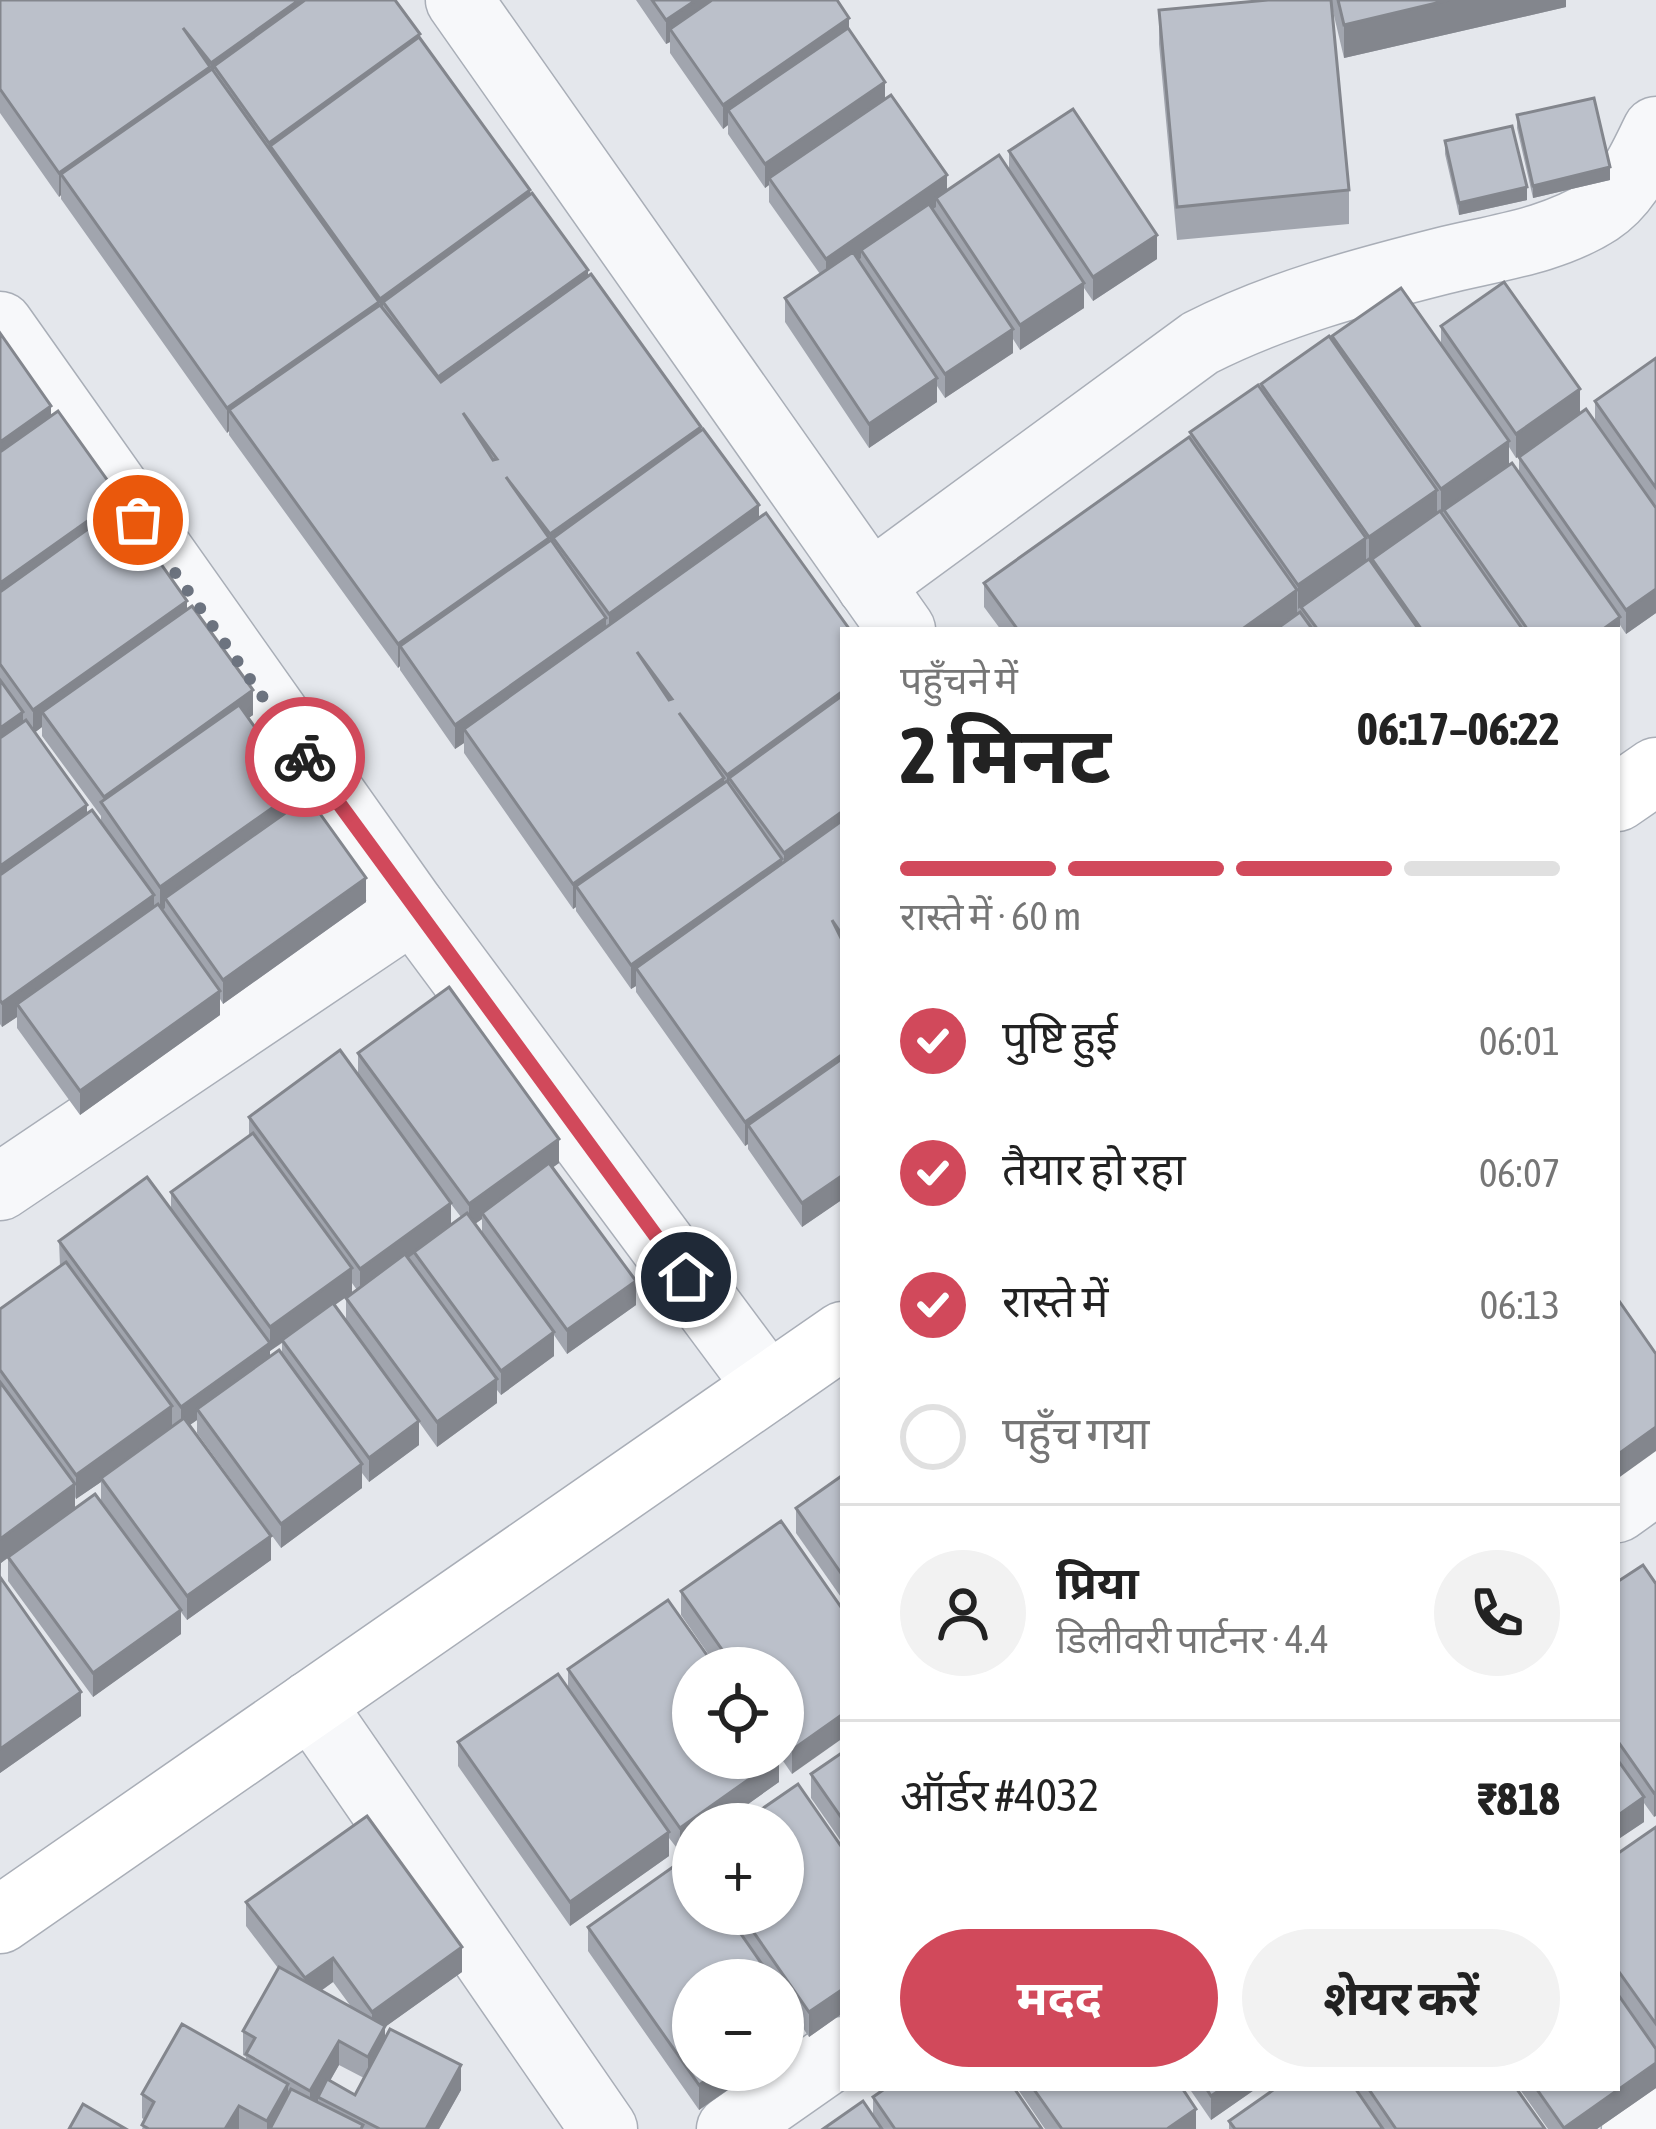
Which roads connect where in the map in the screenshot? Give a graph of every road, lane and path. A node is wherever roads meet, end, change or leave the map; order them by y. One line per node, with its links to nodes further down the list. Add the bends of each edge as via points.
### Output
1 (459, 0): 4 (street)
2 (1648, 174): 4 (street, via 1562,231 1309,297 1200,343)
3 (0, 326): 7 (street)
4 (886, 607)
5 (1656, 771): 6 (street)
6 (1620, 796)
7 (413, 909): 8 (street); 10 (street)
8 (3, 1178)
9 (840, 1337): 10 (street)
10 (769, 1387): 13 (street)
11 (1656, 1481): 12 (street)
12 (1620, 1507)
13 (311, 1704): 14 (street); 17 (street)
14 (0, 1920)
15 (840, 2052): 18 (street)
16 (1656, 2115): 19 (street)
17 (586, 2123)
18 (730, 2129)
19 (1635, 2129)

